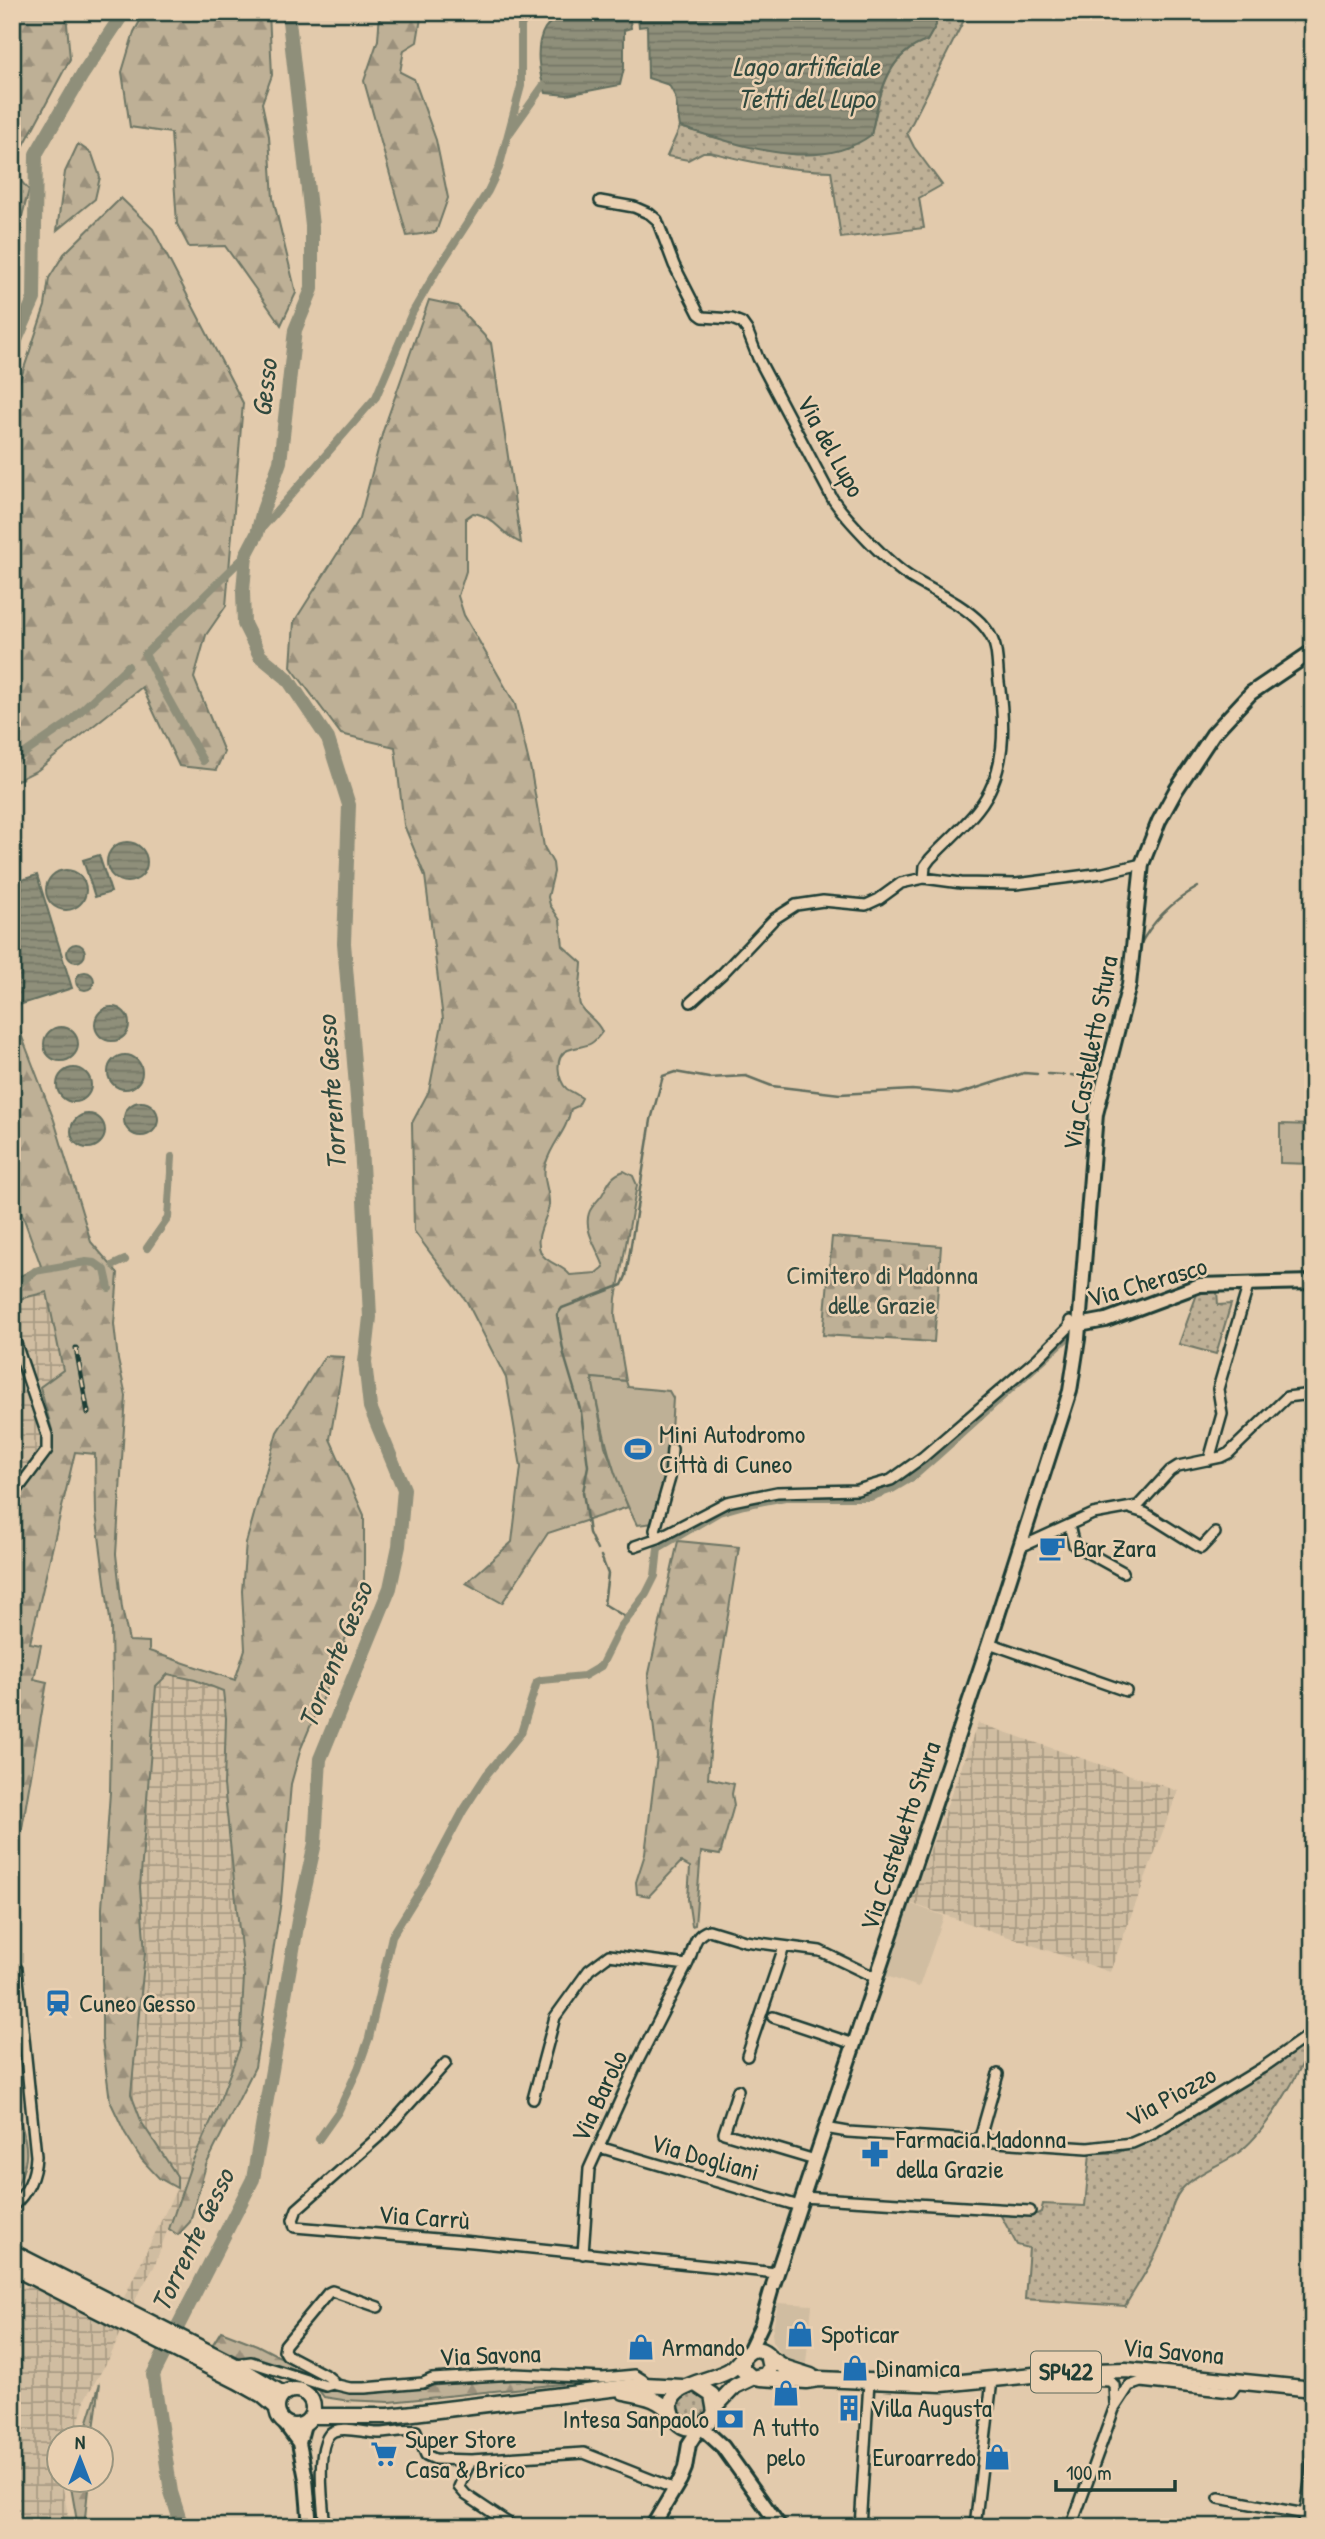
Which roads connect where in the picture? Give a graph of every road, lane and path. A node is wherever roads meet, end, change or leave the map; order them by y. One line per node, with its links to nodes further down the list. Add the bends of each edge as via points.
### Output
1 (600, 201): 4 (street, Via del Lupo, via 634,207 657,220 699,314 739,321 747,330 844,515 906,575 946,595 994,639 1003,709 999,765 984,800 930,859)
2 (1313, 652): 3 (street, Via Castelletto Stura, via 1251,693 1213,734 1159,821)
3 (1142, 864): 4 (street, via 1016,884); 8 (street, Via Castelletto Stura, via 1129,985 1096,1114)
4 (924, 878): 5 (street, via 901,883 866,905 823,901 796,905 774,919)
5 (691, 1002)
6 (1313, 1282): 7 (street, Via Cherasco)
7 (1250, 1283): 8 (street, Via Cherasco, via 1189,1288 1106,1320); 12 (street, via 1218,1390 1222,1414)
8 (1075, 1323): 17 (street, via 891,1480 857,1490 777,1492 727,1502); 19 (street, Via Castelletto Stura, via 1068,1399)
9 (12, 1332): 13 (street, via 47,1435 47,1450)
10 (1313, 1399): 12 (street, via 1287,1397 1229,1453)
11 (672, 1449): 17 (street, via 670,1478 655,1530)
12 (1209, 1460): 14 (street, via 1178,1466)
13 (12, 1497)
14 (1130, 1509): 15 (street, via 1093,1514); 16 (street, via 1145,1513 1201,1548)
15 (1069, 1525): 19 (street); 20 (street, via 1074,1545)
16 (1215, 1533)
17 (658, 1538): 18 (street)
18 (635, 1545)
19 (1020, 1545): 21 (street, Via Castelletto Stura)
20 (1123, 1572)
21 (989, 1643): 22 (street); 26 (street, Via Castelletto Stura)
22 (1126, 1691)
23 (784, 1947): 24 (street, Via Barolo, via 709,1930 695,1941); 26 (street, Via Barolo, via 820,1951); 30 (street)
24 (687, 1965): 34 (street, via 604,1956 555,2017); 37 (street, Via Barolo)
25 (17, 1969): 40 (street, via 36,2166 26,2192)
26 (876, 1978): 29 (street, Via Castelletto Stura)
27 (773, 2017): 29 (street)
28 (1313, 2032): 36 (street, Via Piozzo, via 1262,2068 1132,2143 1088,2148)
29 (854, 2044): 35 (street, Via Castelletto Stura)
30 (747, 2056)
31 (446, 2063): 43 (street, Via Carrù, via 385,2132 297,2209 295,2227)
32 (999, 2074): 36 (street)
33 (738, 2091): 38 (street, via 724,2133)
34 (533, 2099)
35 (825, 2128): 36 (street, Via Piozzo); 38 (street, Via Castelletto Stura)
36 (979, 2141)
37 (599, 2147): 39 (street, Via Dogliani); 43 (street, Via Barolo, via 589,2169)
38 (815, 2160): 39 (street, Via Castelletto Stura)
39 (801, 2202): 41 (street, Via Dogliani); 45 (street, Via Castelletto Stura)
40 (12, 2207)
41 (1030, 2211)
42 (12, 2252): 47 (main road, Via Savona)
43 (583, 2254): 45 (street, Via Carrù)
44 (12, 2267): 47 (main road, Via Savona)
45 (773, 2283): 48 (street, Via Castelletto Stura)
46 (378, 2307): 59 (street, Via Savona, via 328,2292 285,2345 287,2355 327,2376)
47 (112, 2311): 51 (main road, Via Savona)
48 (761, 2326): 49 (street, Via Castelletto Stura); 50 (street, Via Castelletto Stura)
49 (745, 2355): 50 (main road, SP422, via 759,2349); 54 (main road, via 742,2369); 61 (main road, via 721,2376)
50 (769, 2356): 54 (main road, via 770,2368); 55 (main road, Via Savona / SP422, via 786,2368)
51 (209, 2360): 52 (main road, Via Savona); 65 (main road, Via Savona)
52 (232, 2365): 59 (street, Via Savona, via 251,2362 326,2386); 65 (main road, Via Savona)
53 (1063, 2372): 56 (main road, Via Savona / SP422); 57 (main road, Via Savona / SP422, via 1126,2370); 67 (street, via 1080,2381 1110,2381 1116,2393)
54 (756, 2378): 55 (main road, Via Savona / SP422); 66 (main road, via 735,2386)
55 (819, 2379): 58 (main road, Via Savona / SP422)
56 (992, 2380): 58 (main road, Via Savona / SP422); 85 (street)
57 (1239, 2381): 63 (main road, Via Savona / SP422); 67 (street, via 1231,2392 1141,2382 1129,2386)
58 (870, 2382): 84 (street)
59 (333, 2384): 60 (street, Via Savona, via 365,2388 515,2374 635,2375)
60 (643, 2385): 62 (main road, Via Savona); 64 (main road, Via Savona)
61 (697, 2385): 62 (main road); 66 (main road, via 712,2395)
62 (682, 2387): 69 (main road, via 673,2396 671,2409)
63 (1312, 2389): 78 (street, via 1311,2493)
64 (612, 2390): 68 (main road, Via Savona, via 389,2416); 69 (main road, Via Savona, via 656,2399)
65 (279, 2401): 68 (main road, via 296,2390 302,2392); 70 (main road, via 277,2414)
66 (715, 2409): 71 (main road); 72 (street)
67 (1114, 2409): 86 (street)
68 (309, 2414): 70 (main road, via 291,2427); 73 (street)
69 (677, 2420): 71 (main road, via 687,2427); 74 (street)
70 (285, 2424): 73 (street)
71 (701, 2427): 72 (street); 74 (street)
72 (718, 2440): 79 (street)
73 (299, 2443): 80 (street)
74 (689, 2444): 76 (street)
75 (471, 2460): 76 (street, via 584,2453); 81 (street, via 426,2455 416,2431 337,2429 324,2441); 82 (street, via 459,2487)
76 (675, 2489): 83 (street)
77 (1219, 2498): 78 (street)
78 (1305, 2514): 87 (street)
79 (779, 2526)
80 (310, 2527)
81 (325, 2527)
82 (514, 2527)
83 (652, 2527)
84 (860, 2527)
85 (975, 2527)
86 (1070, 2527)
87 (1302, 2527)

